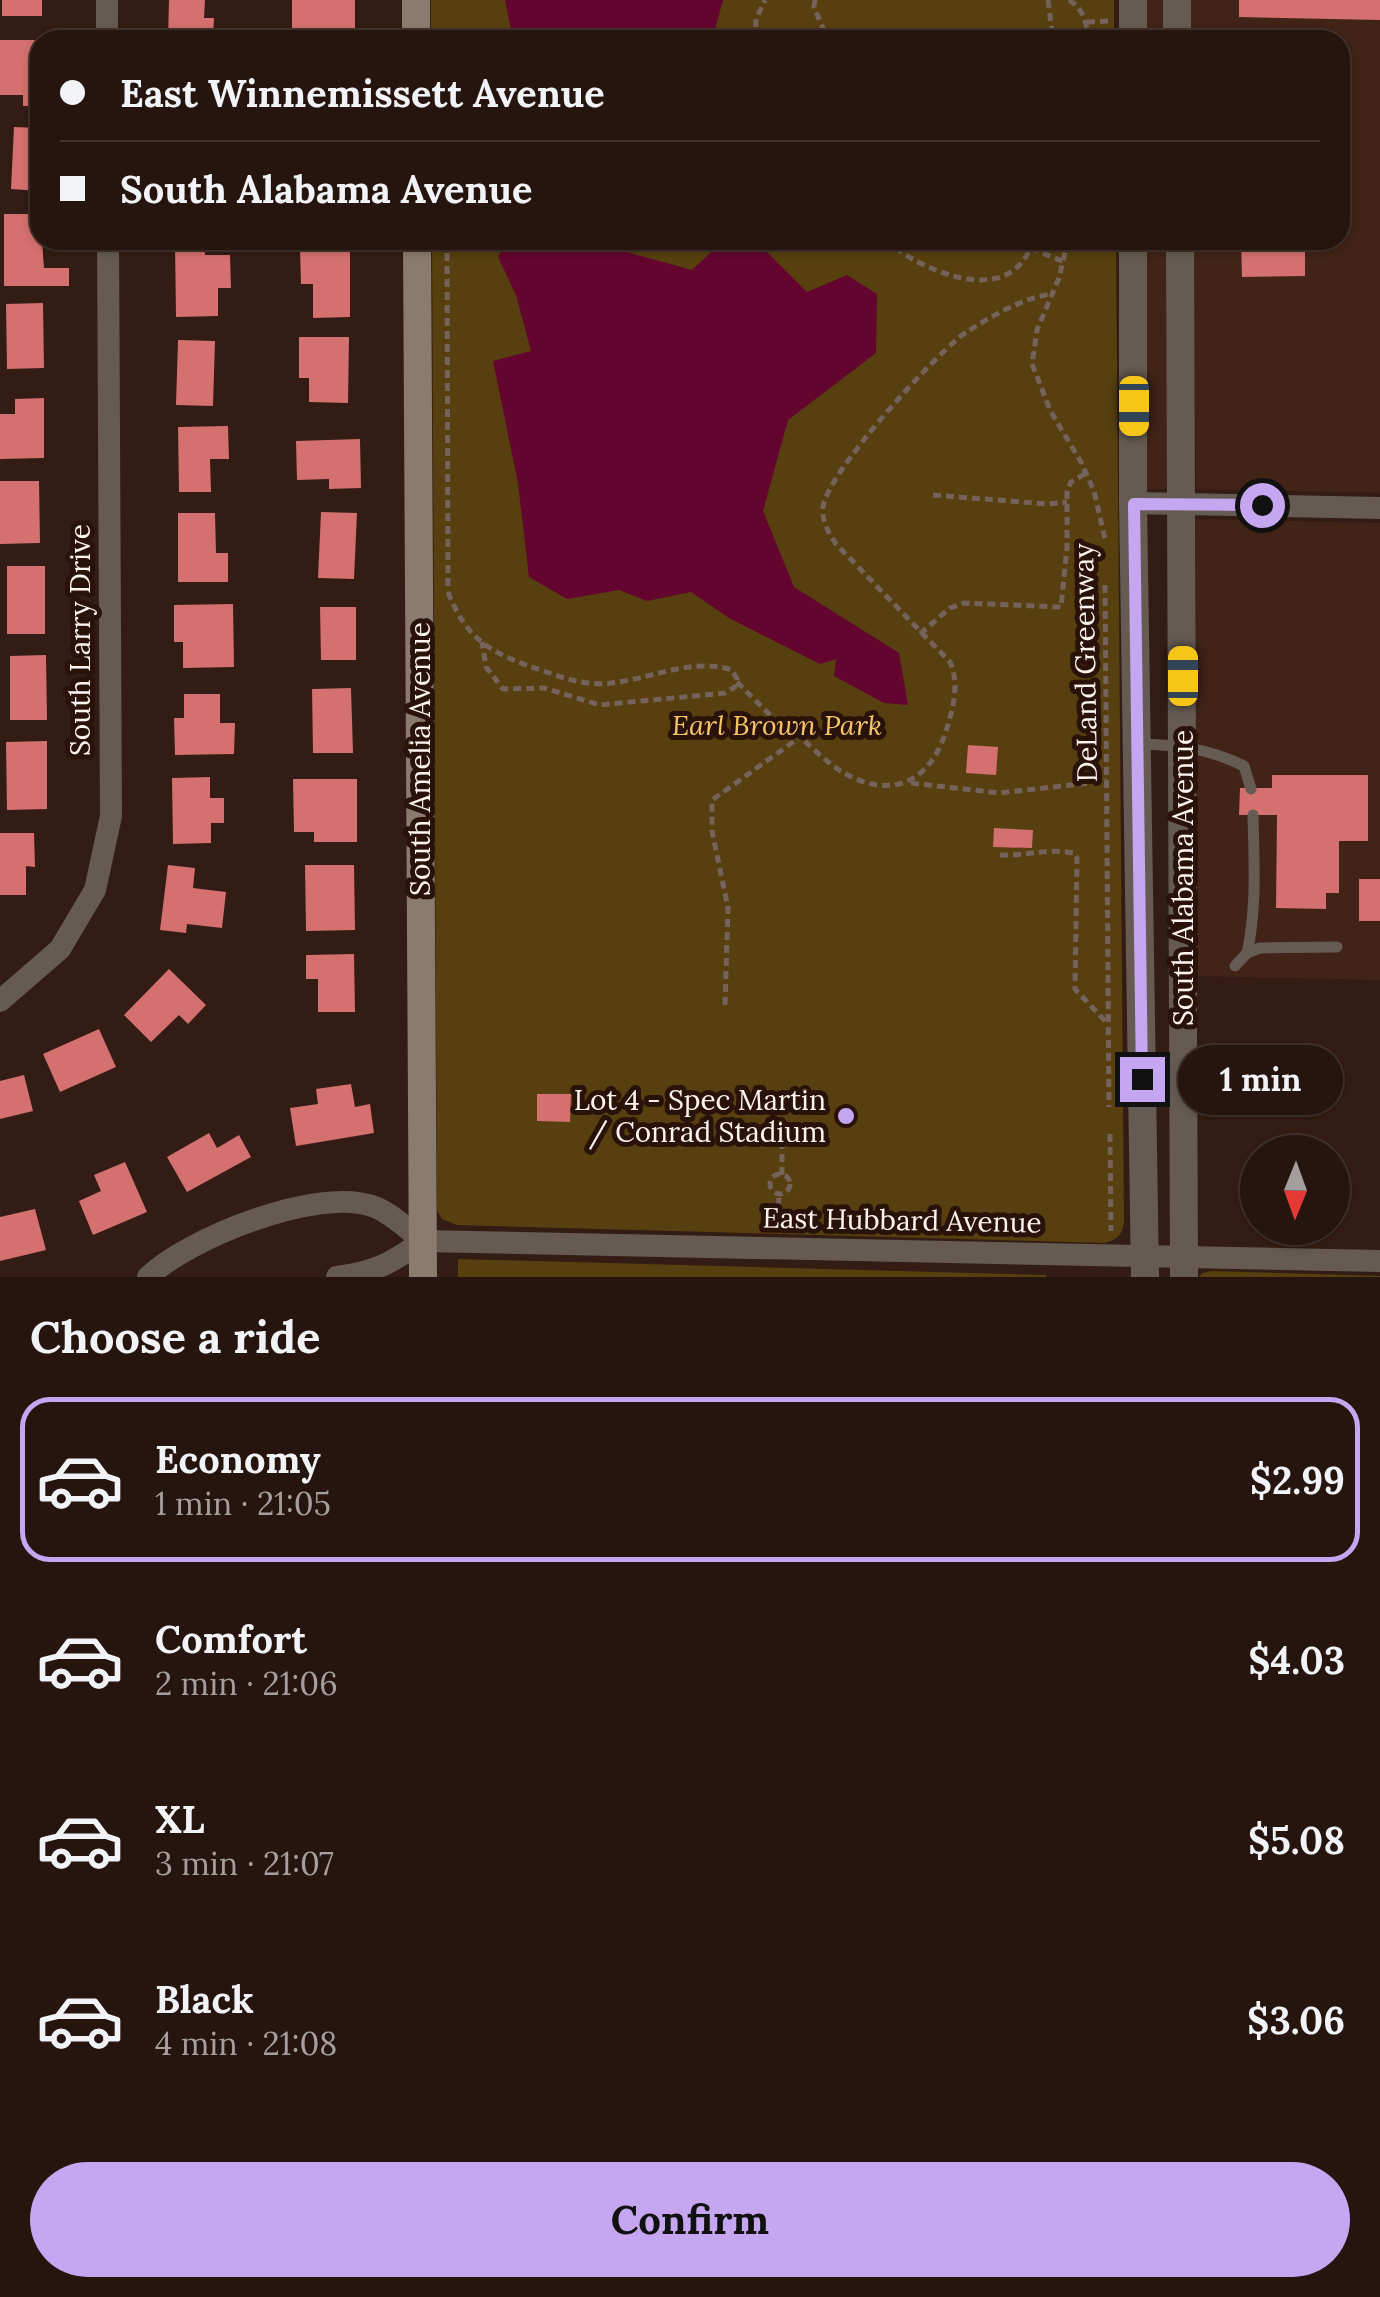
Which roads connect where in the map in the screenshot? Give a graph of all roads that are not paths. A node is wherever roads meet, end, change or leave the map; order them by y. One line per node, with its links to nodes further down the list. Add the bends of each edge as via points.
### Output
1 (107, 0): 5 (street)
2 (416, 0): 6 (main road)
3 (1133, 0): 7 (street)
4 (1177, 0): 8 (street)
5 (107, 30)
6 (416, 30)
7 (1133, 30)
8 (1178, 30)
9 (108, 250): 23 (street, South Larry Drive, via 111,816 95,890 60,949)
10 (418, 250): 24 (main road, South Amelia Avenue)
11 (1134, 250): 13 (street, South Alabama Avenue)
12 (1180, 250): 14 (street, South Alabama Avenue)
13 (1134, 504): 14 (street); 16 (street, South Alabama Avenue)
14 (1183, 504): 15 (street); 17 (street, South Alabama Avenue)
15 (1380, 508)
16 (1137, 744): 17 (lane); 26 (street, South Alabama Avenue)
17 (1183, 744): 18 (lane, via 1244,766); 27 (street, South Alabama Avenue)
18 (1252, 789)
19 (1252, 815): 21 (lane)
20 (1337, 947): 21 (lane)
21 (1247, 953): 22 (lane)
22 (1235, 966)
23 (0, 1001)
24 (423, 1240): 26 (street, East Hubbard Avenue); 28 (street, via 372,1206 332,1203 232,1228); 29 (street, via 388,1266); 30 (main road, South Amelia Avenue)
25 (1380, 1261): 27 (street, East Hubbard Avenue)
26 (1146, 1266): 27 (street, East Hubbard Avenue)
27 (1184, 1267)
28 (148, 1277)
29 (337, 1277)
30 (424, 1277)

